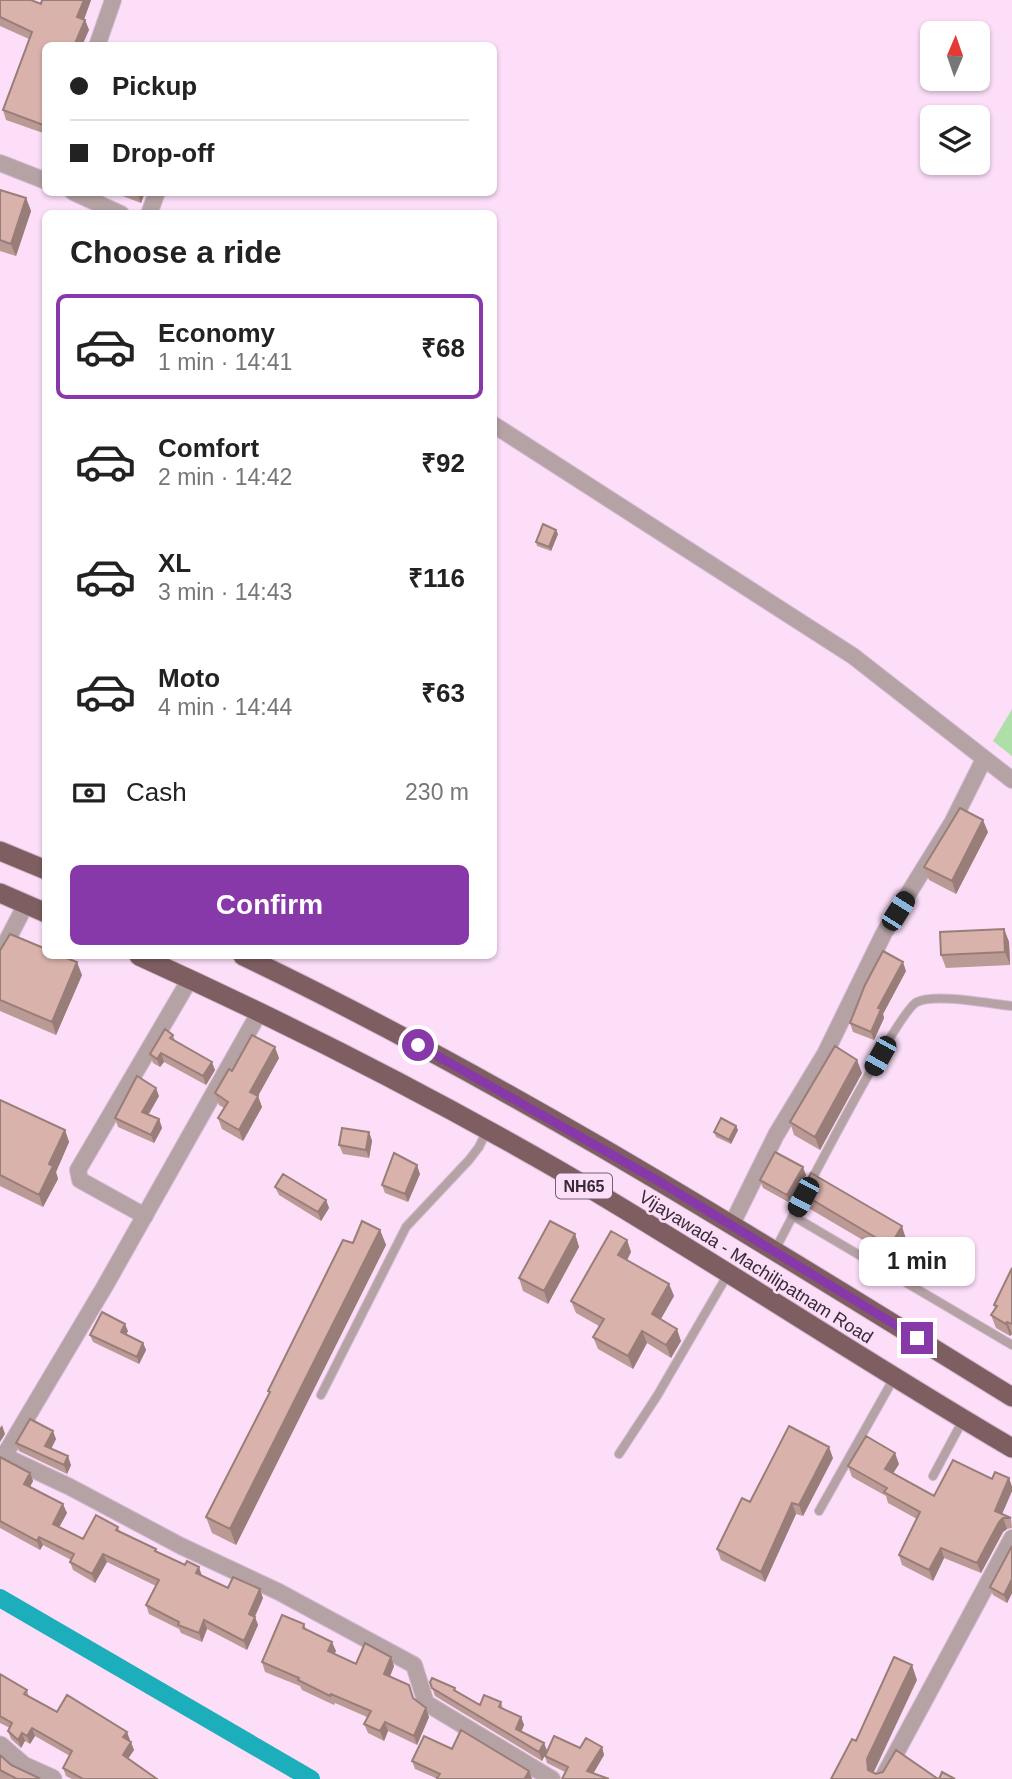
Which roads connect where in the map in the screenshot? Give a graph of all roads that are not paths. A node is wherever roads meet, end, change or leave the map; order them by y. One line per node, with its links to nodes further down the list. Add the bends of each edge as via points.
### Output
1 (113, 0): 2 (street)
2 (98, 42)
3 (0, 163): 4 (street)
4 (42, 179)
5 (82, 196): 6 (street)
6 (112, 210)
7 (497, 427): 8 (street, via 853,656)
8 (984, 759): 9 (street); 24 (street, via 952,823 884,933 825,1054 776,1135)
9 (1012, 780)
10 (0, 851): 11 (highway)
11 (42, 868)
12 (0, 893): 13 (highway)
13 (26, 904): 14 (highway); 15 (street)
14 (42, 911)
15 (0, 954)
16 (146, 959): 18 (highway, Vijayawada - Machilipatnam Road / NH65)
17 (249, 959): 24 (highway, Vijayawada - Machilipatnam Road / NH65, via 369,1018)
18 (190, 979): 20 (highway, Vijayawada - Machilipatnam Road / NH65); 22 (street, via 78,1170 80,1180)
19 (1012, 1006): 23 (lane, via 931,998 911,1005)
20 (259, 1013): 21 (highway, Vijayawada - Machilipatnam Road / NH65); 22 (street)
21 (486, 1130): 26 (highway, Vijayawada - Machilipatnam Road / NH65); 29 (lane, via 469,1160 406,1227)
22 (145, 1216): 34 (street)
23 (793, 1216): 25 (lane); 27 (lane)
24 (732, 1224): 25 (highway, Vijayawada - Machilipatnam Road / NH65)
25 (775, 1251): 30 (highway, Vijayawada - Machilipatnam Road / NH65)
26 (729, 1273): 28 (highway, Vijayawada - Machilipatnam Road / NH65); 33 (lane)
27 (1012, 1345)
28 (894, 1378): 31 (highway, Vijayawada - Machilipatnam Road / NH65); 36 (lane)
29 (321, 1395)
30 (1012, 1397)
31 (964, 1420): 32 (highway, Vijayawada - Machilipatnam Road / NH65); 35 (lane)
32 (1012, 1448)
33 (619, 1454)
34 (2, 1455): 40 (street, via 279,1592 414,1665 426,1703)
35 (933, 1476)
36 (819, 1511)
37 (1012, 1538): 41 (street)
38 (0, 1746): 39 (street, via 23,1766)
39 (52, 1779)
40 (552, 1779)
41 (882, 1779)

